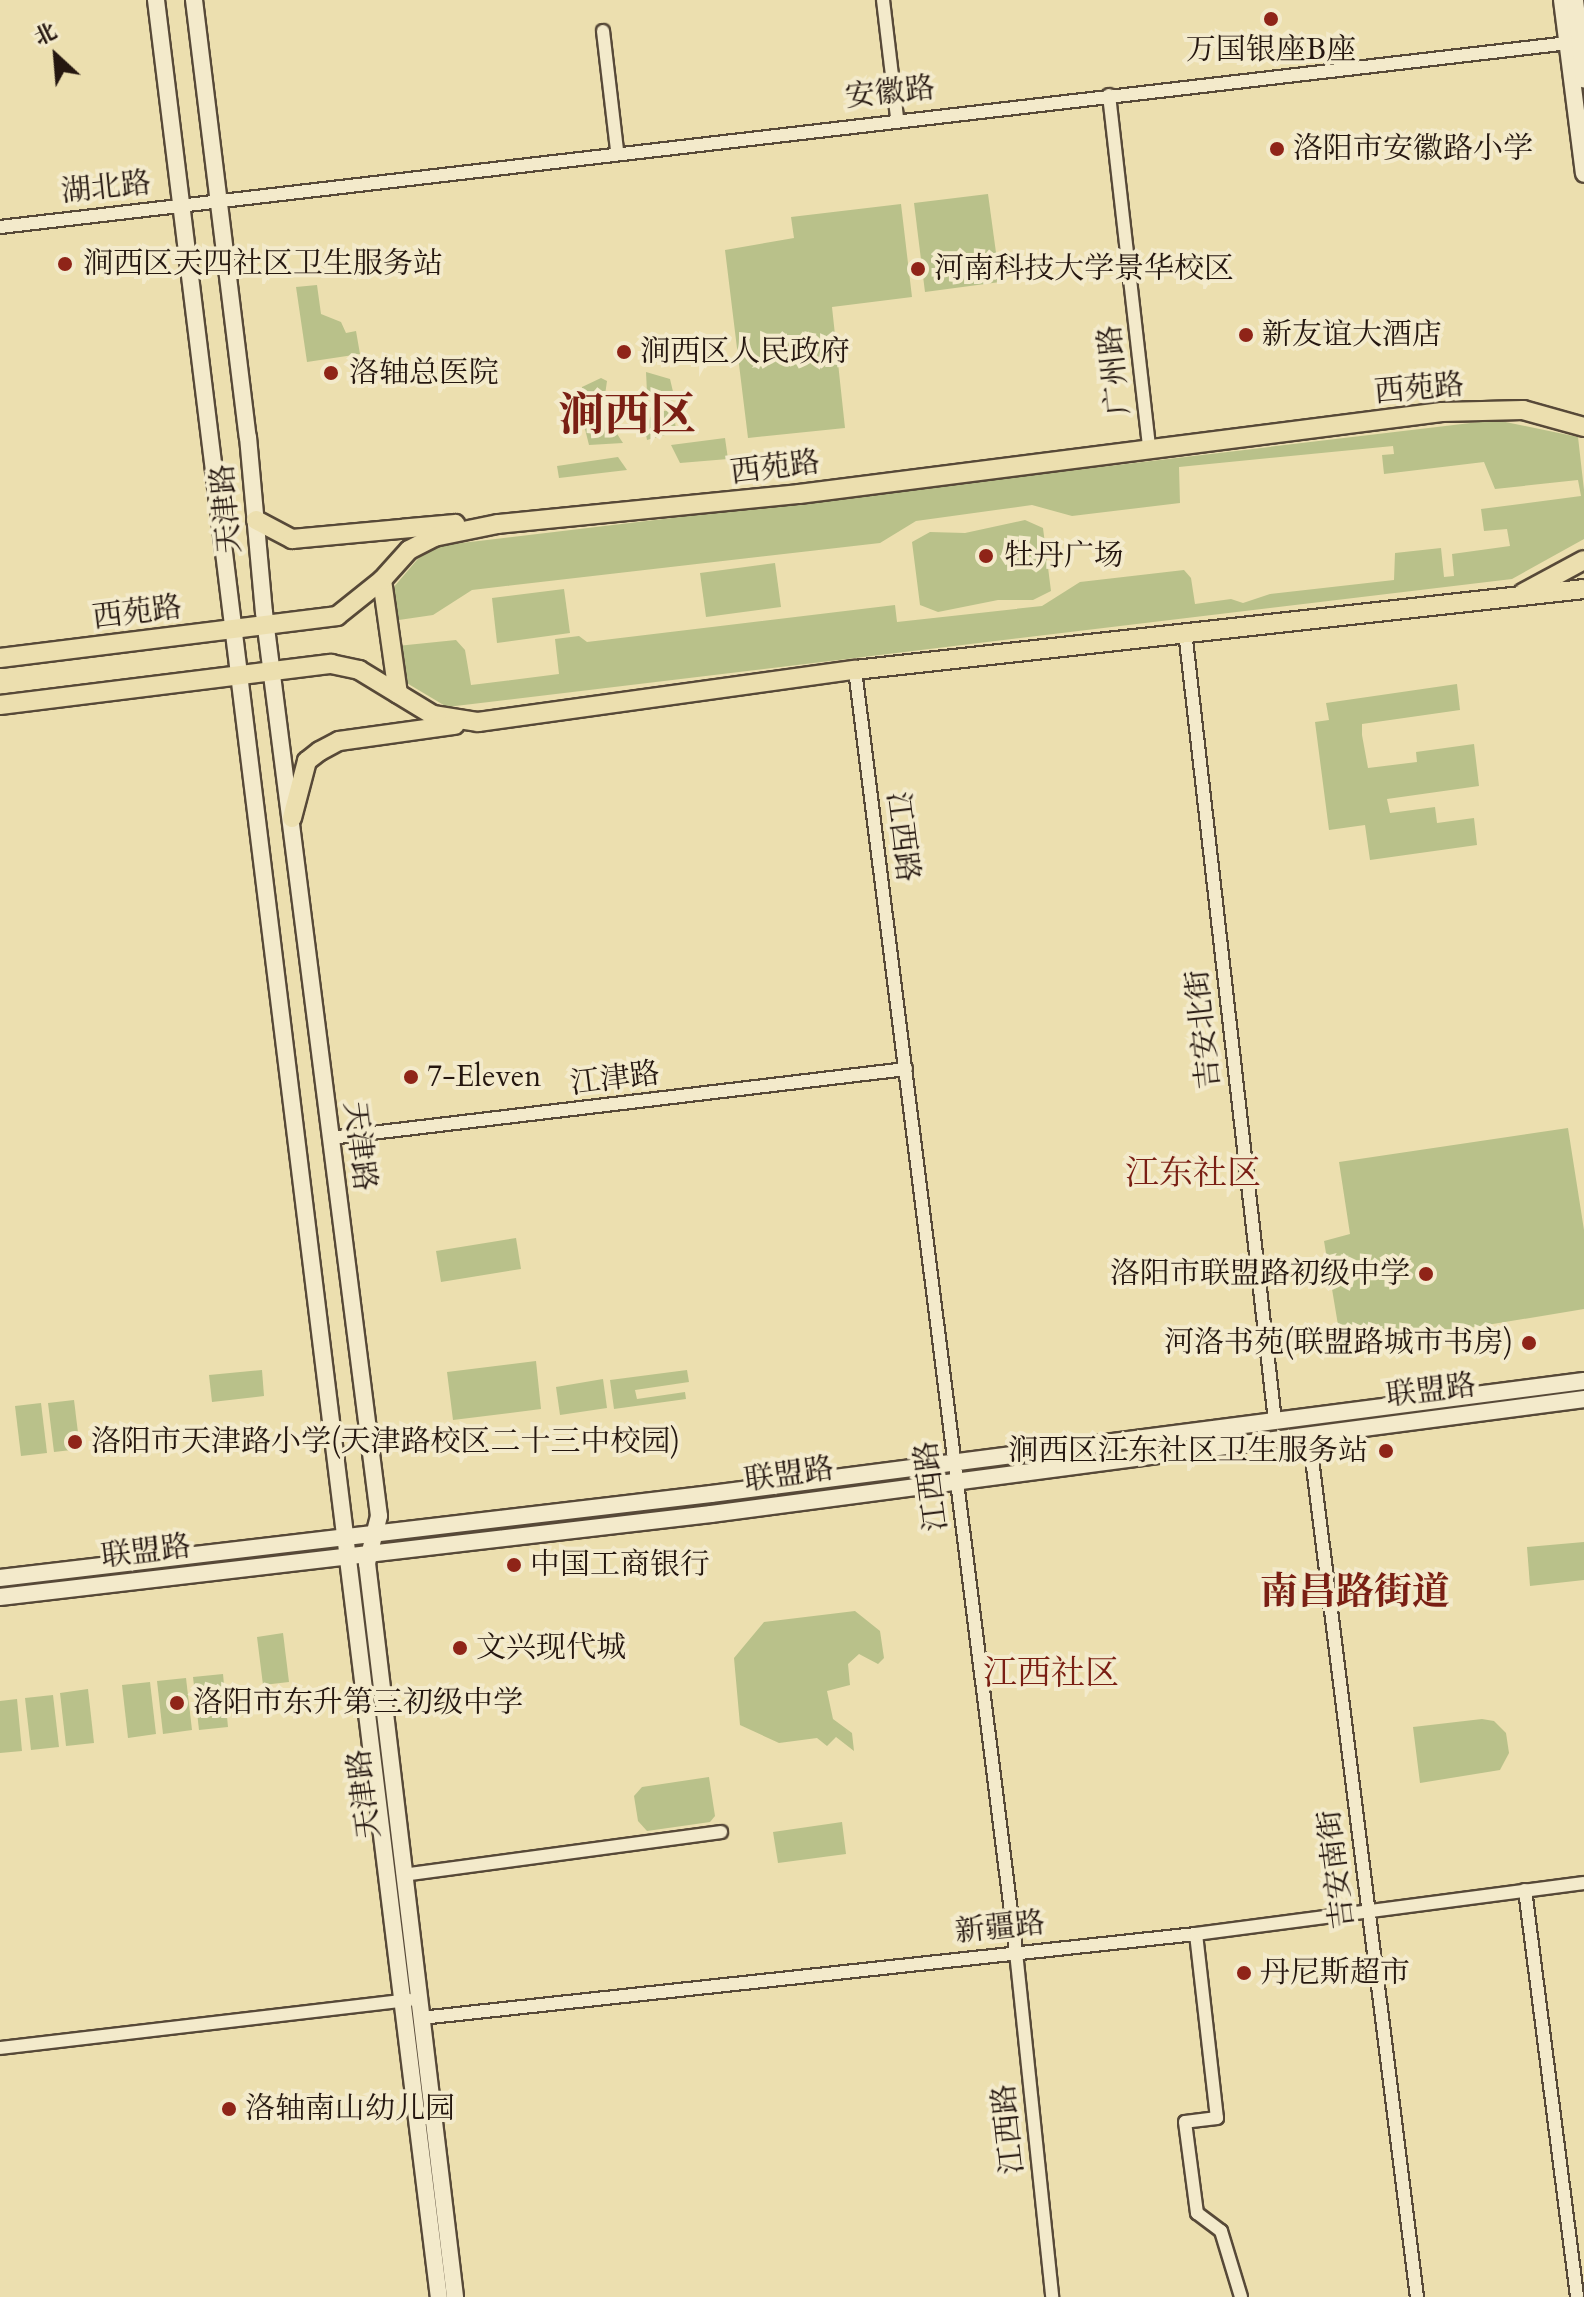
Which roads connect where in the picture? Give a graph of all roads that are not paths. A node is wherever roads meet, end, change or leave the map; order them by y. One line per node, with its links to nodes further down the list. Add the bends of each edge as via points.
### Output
1 (156, 0): 14 (main road, 天津路)
2 (194, 0): 13 (main road, 天津路)
3 (883, 0): 10 (street)
4 (1562, 0): 7 (main road)
5 (1575, 0): 8 (main road)
6 (603, 31): 11 (street)
7 (1568, 43): 9 (street, 安徽路); 12 (main road)
8 (1584, 79)
9 (1109, 95): 10 (street, 安徽路); 17 (street, 广州路)
10 (897, 118): 11 (street, 安徽路)
11 (617, 151): 13 (street, 安徽路)
12 (1584, 174)
13 (219, 201): 14 (street, 湖北路); 18 (main road, 天津路)
14 (182, 206): 15 (street, 湖北路); 25 (main road, 天津路)
15 (0, 227)
16 (1584, 427): 17 (main road, 西苑路, via 1523,410 1442,412)
17 (1149, 448): 19 (main road, 西苑路, via 799,494)
18 (256, 520): 19 (main road, via 292,539 411,525); 24 (main road, 天津路)
19 (498, 524): 21 (main road, 西苑路, via 434,537 409,550)
20 (1584, 560): 23 (main road)
21 (382, 580): 24 (main road, 西苑路, via 337,616); 31 (main road)
22 (1584, 589): 23 (main road)
23 (1513, 598): 26 (main road)
24 (267, 625): 25 (main road, 西苑路); 28 (main road, 天津路)
25 (235, 629): 27 (main road, 西苑路); 30 (main road, 天津路)
26 (1185, 631): 29 (main road); 39 (street, 吉安北街)
27 (0, 658)
28 (272, 670): 30 (main road); 31 (main road, via 345,667); 34 (main road, 天津路)
29 (855, 670): 33 (main road); 35 (street, 江西路)
30 (240, 674): 32 (main road); 44 (main road, 天津路)
31 (398, 694): 33 (main road, via 433,715)
32 (0, 705)
33 (478, 722): 34 (main road, via 339,741 307,761)
34 (292, 818): 36 (main road, 天津路)
35 (906, 1069): 36 (street, 江津路); 41 (street, 江西路)
36 (330, 1138): 43 (main road, 天津路, via 379,1516)
37 (1584, 1381): 39 (main road, 联盟路)
38 (1584, 1399): 40 (main road, 联盟路)
39 (1275, 1421): 41 (main road, 联盟路)
40 (1309, 1435): 42 (main road, 联盟路); 52 (street, 吉安南街)
41 (955, 1461): 42 (street, 江西路); 43 (main road, 联盟路)
42 (955, 1480): 45 (main road, 联盟路); 54 (street, 江西路)
43 (373, 1534): 44 (main road, 联盟路); 45 (main road, 天津路)
44 (345, 1538): 45 (main road, 天津路); 46 (main road, 联盟路)
45 (359, 1555): 47 (main road, 联盟路); 49 (main road, 天津路); 55 (main road, 天津路)
46 (0, 1578)
47 (0, 1597)
48 (721, 1832): 49 (street)
49 (403, 1875): 55 (main road, 天津路)
50 (1584, 1883): 51 (street, 新疆路)
51 (1525, 1890): 52 (street, 新疆路); 63 (street)
52 (1368, 1912): 53 (street, 新疆路); 62 (street, 吉安南街)
53 (1196, 1934): 54 (street, 新疆路); 61 (street, via 1217,2118 1185,2122 1197,2213 1221,2231)
54 (1016, 1952): 56 (street, 新疆路); 60 (street, 江西路)
55 (411, 2000): 56 (main road, 天津路); 57 (street); 58 (main road, 天津路)
56 (421, 2018): 59 (main road, 天津路)
57 (0, 2048)
58 (439, 2297)
59 (455, 2297)
60 (1052, 2297)
61 (1241, 2297)
62 (1417, 2297)
63 (1577, 2297)

